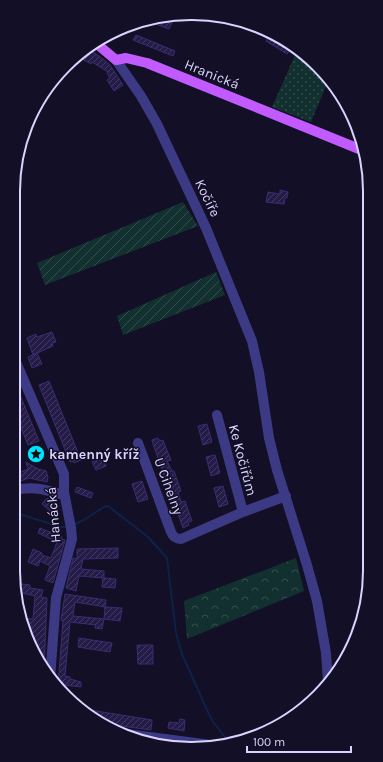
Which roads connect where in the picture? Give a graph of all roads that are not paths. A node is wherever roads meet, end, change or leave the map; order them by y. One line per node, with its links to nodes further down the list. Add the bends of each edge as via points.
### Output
1 (100, 47): 2 (main road)
2 (116, 60): 3 (main road, Hranická, via 126,58 147,63); 9 (street, Kočíře, via 157,124 232,289 256,356 270,438)
3 (357, 148)
4 (20, 371): 8 (street, Hanácká, via 64,474)
5 (217, 415): 10 (street, Ke Kočiřům)
6 (138, 443): 10 (street, U Cihelny, via 175,538 181,539)
7 (20, 489): 8 (street, via 45,489)
8 (64, 495): 11 (street, Hanácká, via 72,543 55,603)
9 (286, 496): 10 (street); 12 (street, Kočíře, via 317,601)
10 (243, 512)
11 (51, 669)
12 (328, 676)
13 (152, 737): 14 (street)
14 (188, 742)

